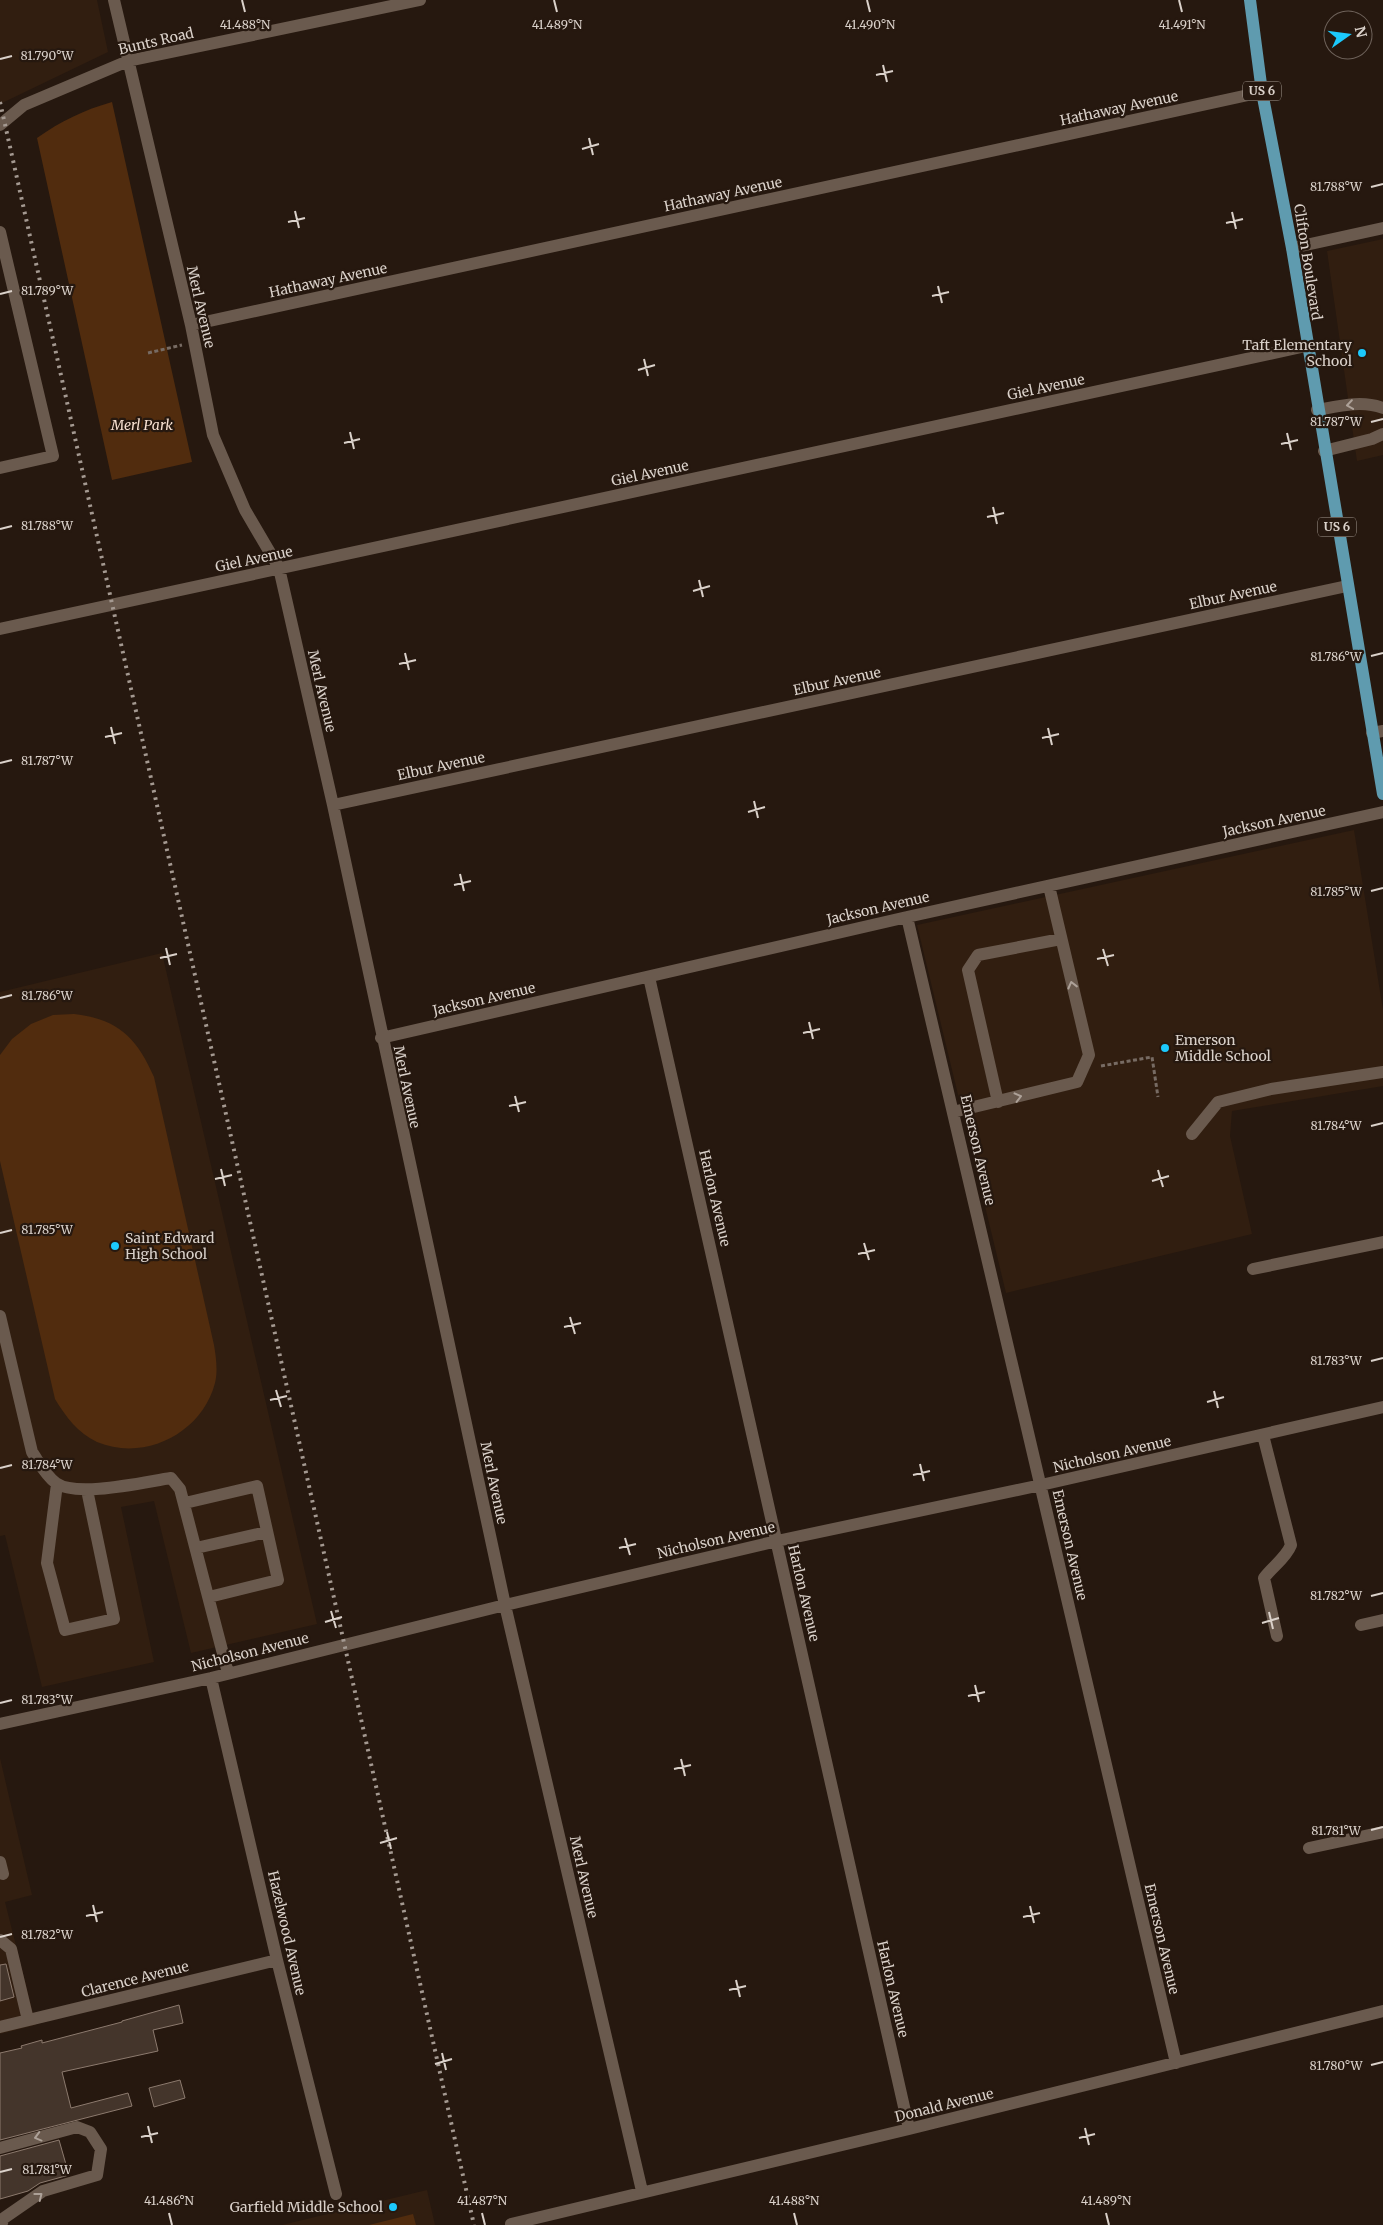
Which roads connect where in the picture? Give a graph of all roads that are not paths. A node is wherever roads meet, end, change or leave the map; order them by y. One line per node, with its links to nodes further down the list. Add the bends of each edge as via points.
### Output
1 (114, 0): 4 (street, Merl Avenue)
2 (420, 0): 4 (street, Bunts Road)
3 (1250, 0): 5 (main road, Clifton Boulevard / US 6)
4 (128, 61): 6 (street, Bunts Road, via 24,105); 10 (street, Merl Avenue)
5 (1262, 92): 9 (main road, Clifton Boulevard / US 6); 10 (street, Hathaway Avenue)
6 (0, 125)
7 (1383, 228): 9 (street)
8 (0, 232): 16 (street, via 53,456)
9 (1292, 248): 11 (main road, Clifton Boulevard / US 6)
10 (191, 325): 17 (street, Merl Avenue, via 213,435 245,510)
11 (1306, 346): 13 (main road, Clifton Boulevard / US 6); 17 (street, Giel Avenue)
12 (1383, 408): 13 (street, one-way to 13, via 1371,403)
13 (1317, 410): 15 (main road, Clifton Boulevard / US 6)
14 (1383, 434): 15 (street)
15 (1324, 451): 18 (main road, Clifton Boulevard / US 6)
16 (0, 468)
17 (279, 568): 19 (street, Giel Avenue); 22 (street, Merl Avenue)
18 (1347, 586): 20 (main road, Clifton Boulevard / US 6); 22 (street, Elbur Avenue)
19 (0, 629)
20 (1378, 732): 21 (main road, Clifton Boulevard / US 6)
21 (1383, 794)
22 (333, 805): 28 (street, Merl Avenue)
23 (1383, 812): 24 (street, Jackson Avenue)
24 (1048, 886): 25 (street, Jackson Avenue); 26 (street)
25 (907, 917): 27 (street, Jackson Avenue); 31 (street, Emerson Avenue)
26 (1061, 939): 30 (street, one-way to 26, via 1077,1082 1089,1055); 30 (street, via 978,956 968,970)
27 (649, 976): 28 (street, Jackson Avenue); 43 (street, Harlon Avenue)
28 (381, 1038): 46 (street, Merl Avenue)
29 (1383, 1072): 32 (street, via 1271,1089 1218,1102)
30 (998, 1102): 31 (street)
31 (953, 1112): 39 (street, Emerson Avenue)
32 (1192, 1134)
33 (1383, 1242): 34 (street)
34 (1253, 1269)
35 (0, 1316): 38 (street, via 32,1452)
36 (1383, 1407): 37 (street, Nicholson Avenue)
37 (1263, 1435): 39 (street, Nicholson Avenue); 49 (street, via 1291,1545 1264,1578)
38 (57, 1484): 40 (street); 40 (street, via 47,1563 65,1630 114,1619)
39 (1041, 1485): 43 (street, Nicholson Avenue); 60 (street, Emerson Avenue)
40 (87, 1490): 41 (street, via 171,1478)
41 (185, 1503): 42 (street, via 257,1486); 44 (street)
42 (267, 1532): 44 (street); 45 (street, via 278,1580)
43 (777, 1541): 46 (street, Nicholson Avenue); 61 (street, Harlon Avenue)
44 (196, 1548): 45 (street)
45 (209, 1597): 50 (street)
46 (505, 1605): 50 (street, Nicholson Avenue); 63 (street, Merl Avenue)
47 (1383, 1620): 48 (street)
48 (1361, 1624)
49 (1277, 1636)
50 (228, 1674): 51 (street, Nicholson Avenue)
51 (211, 1678): 52 (street, Nicholson Avenue); 56 (street, Hazelwood Avenue)
52 (0, 1724)
53 (1383, 1832): 54 (street)
54 (1309, 1848)
55 (0, 1940): 58 (street, via 10,1949)
56 (277, 1960): 58 (street, Clarence Avenue); 64 (street, Hazelwood Avenue)
57 (1383, 2011): 60 (street, Donald Avenue)
58 (28, 2020): 59 (street, Clarence Avenue)
59 (0, 2027)
60 (1176, 2063): 61 (street, Donald Avenue)
61 (909, 2129): 63 (street, Donald Avenue)
62 (0, 2148): 66 (street, one-way to 62, via 4,2218 43,2191 97,2175 100,2149 90,2132 77,2127)
63 (642, 2191): 65 (street, Donald Avenue)
64 (336, 2194)
65 (510, 2224)
66 (1, 2225)

